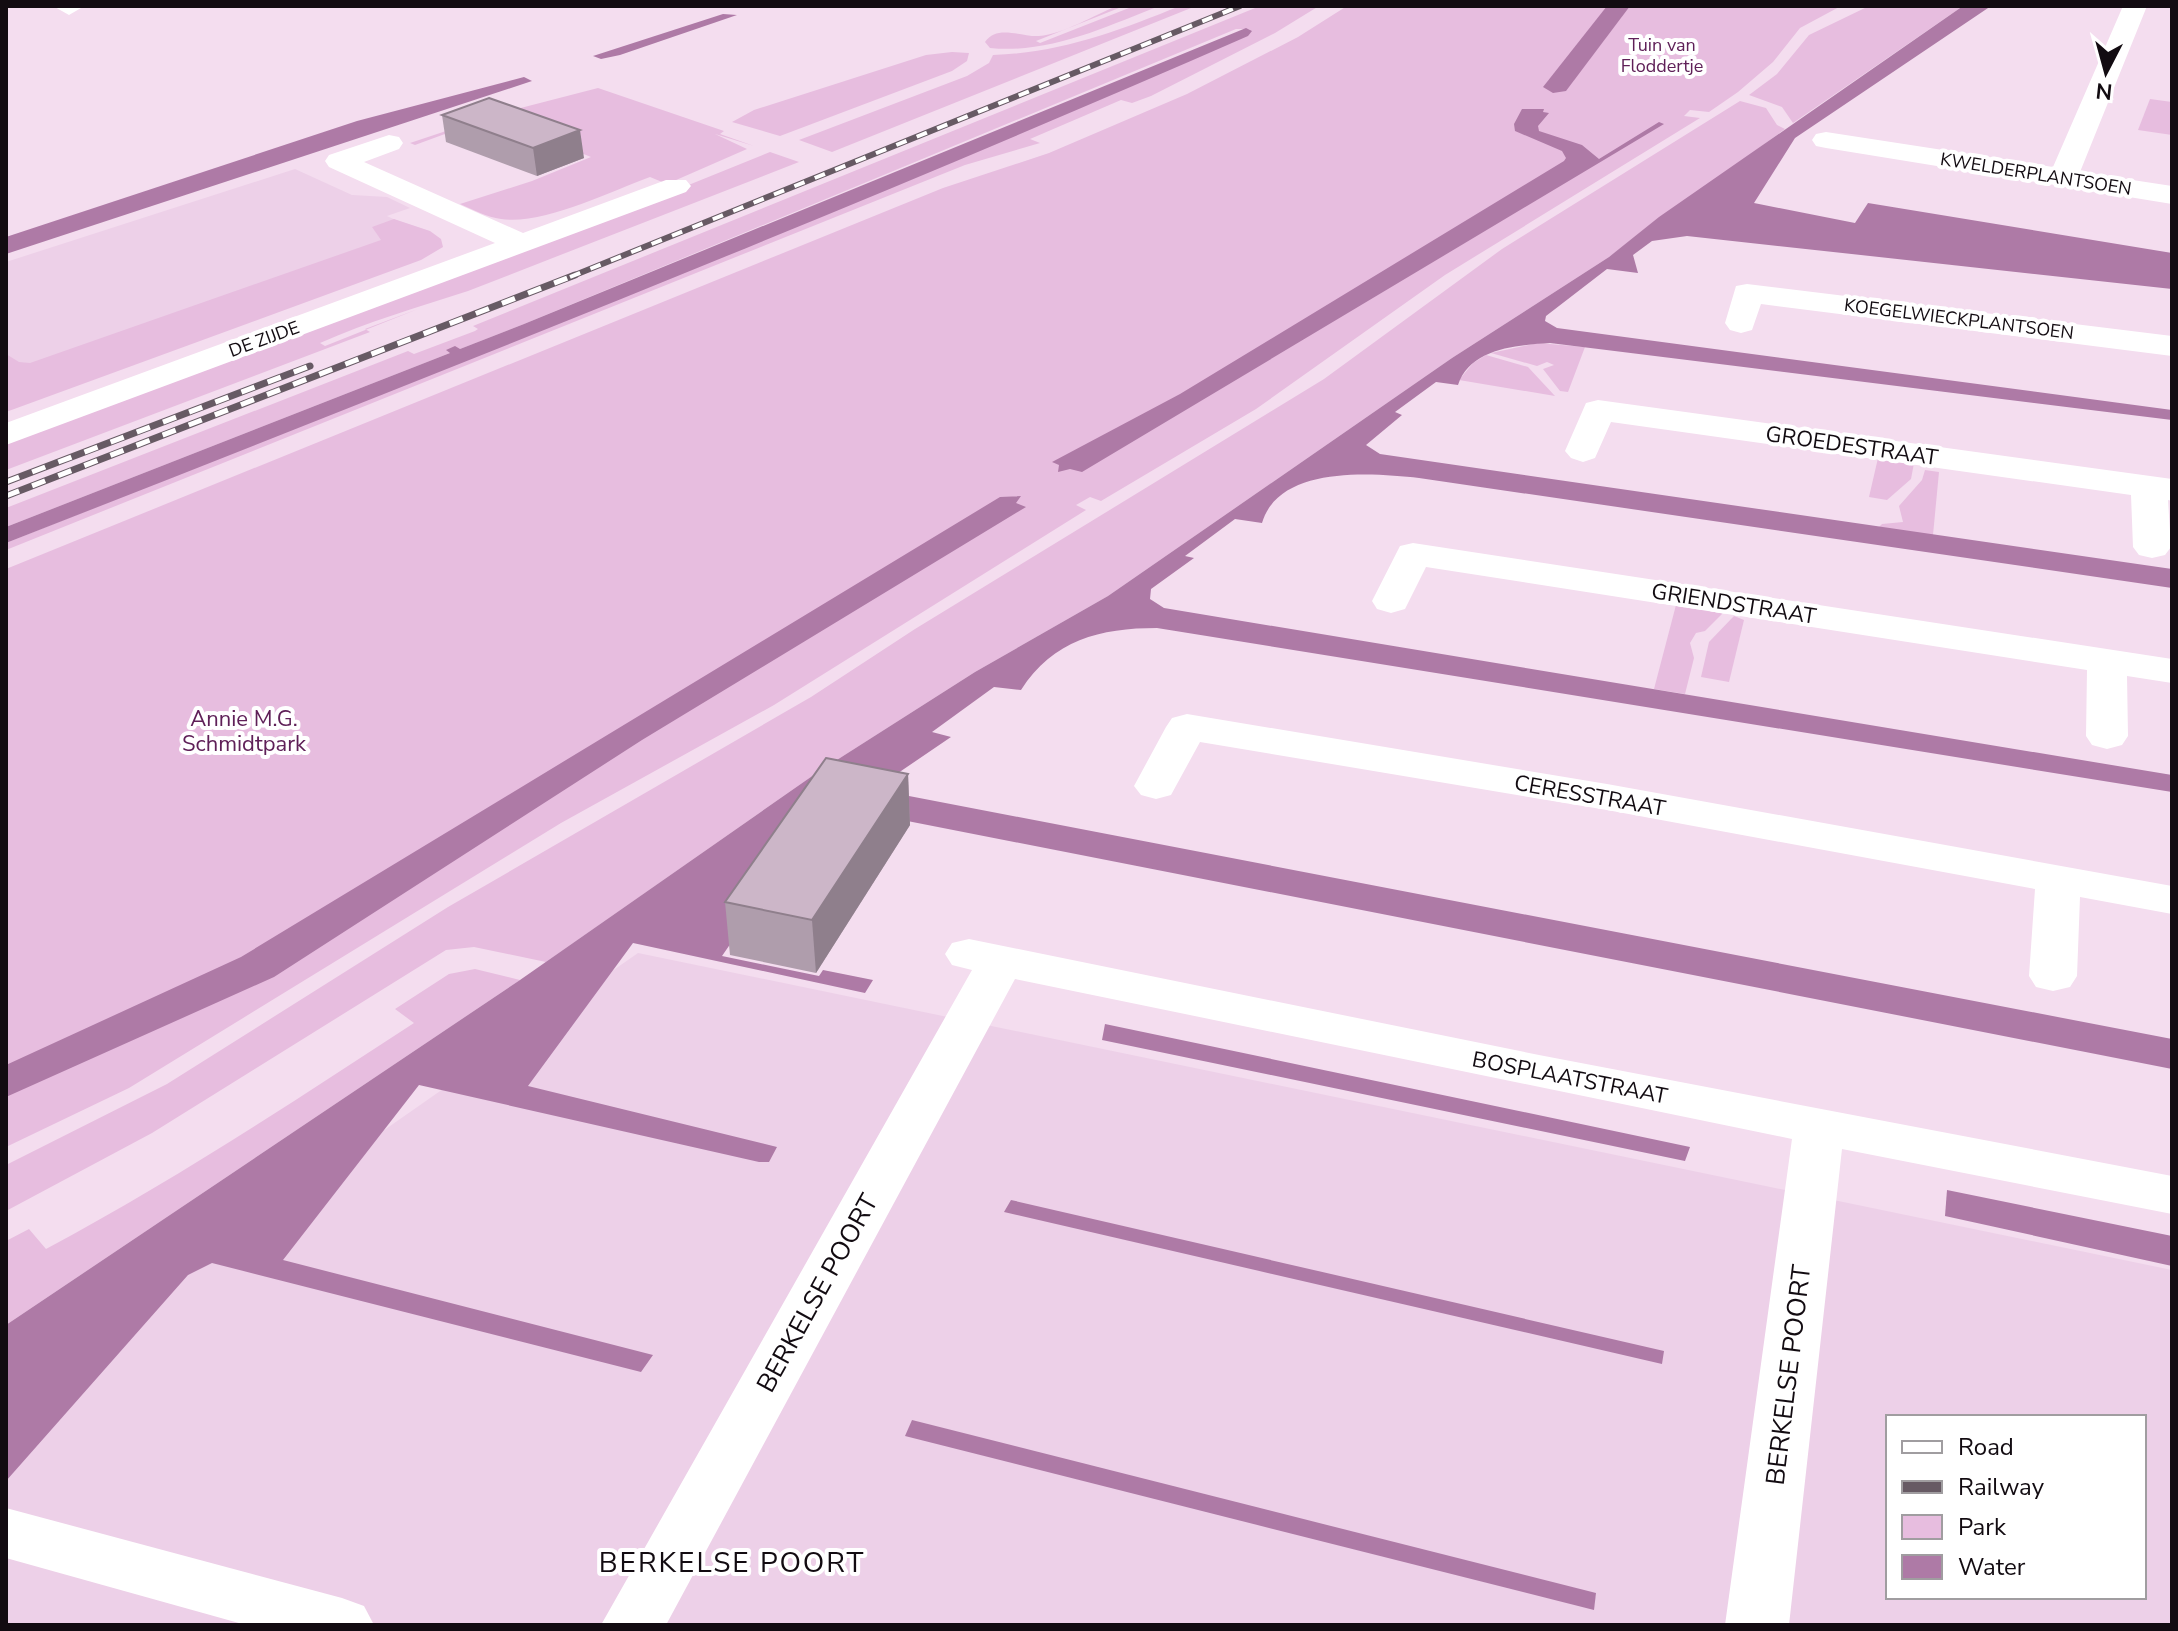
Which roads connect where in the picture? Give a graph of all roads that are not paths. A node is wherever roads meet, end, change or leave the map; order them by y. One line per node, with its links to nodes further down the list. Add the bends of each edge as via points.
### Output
1 (2135, 6): 4 (street)
2 (1826, 140): 4 (street, KWELDERPLANTSOEN, via 1897,160)
3 (389, 143): 7 (street, via 339,161)
4 (2063, 178): 6 (street, KWELDERPLANTSOEN)
5 (676, 186): 7 (street, DE ZIJDE)
6 (2172, 195)
7 (521, 243): 10 (street, DE ZIJDE)
8 (1744, 308): 9 (street, KOEGELWIECKPLANTSOEN)
9 (2172, 346)
10 (6, 435)
11 (1583, 451): 12 (street, GROEDESTRAAT, via 1598,410)
12 (2160, 488): 13 (street, GROEDESTRAAT)
13 (2152, 547)
14 (1391, 601): 15 (street, GRIENDSTRAAT, via 1413,554)
15 (2107, 660): 16 (street, GRIENDSTRAAT); 17 (street)
16 (2172, 671)
17 (2107, 736)
18 (1156, 786): 19 (street, CERESSTRAAT, via 1187,727)
19 (2058, 879): 20 (street, CERESSTRAAT); 22 (street)
20 (2172, 900)
21 (985, 957): 23 (street, BOSPLAATSTRAAT); 27 (street, BERKELSE POORT)
22 (2053, 976)
23 (1819, 1126): 24 (street, BOSPLAATSTRAAT); 28 (street, BERKELSE POORT)
24 (2172, 1195)
25 (6, 1533): 26 (street)
26 (342, 1625)
27 (633, 1625)
28 (1757, 1625)

